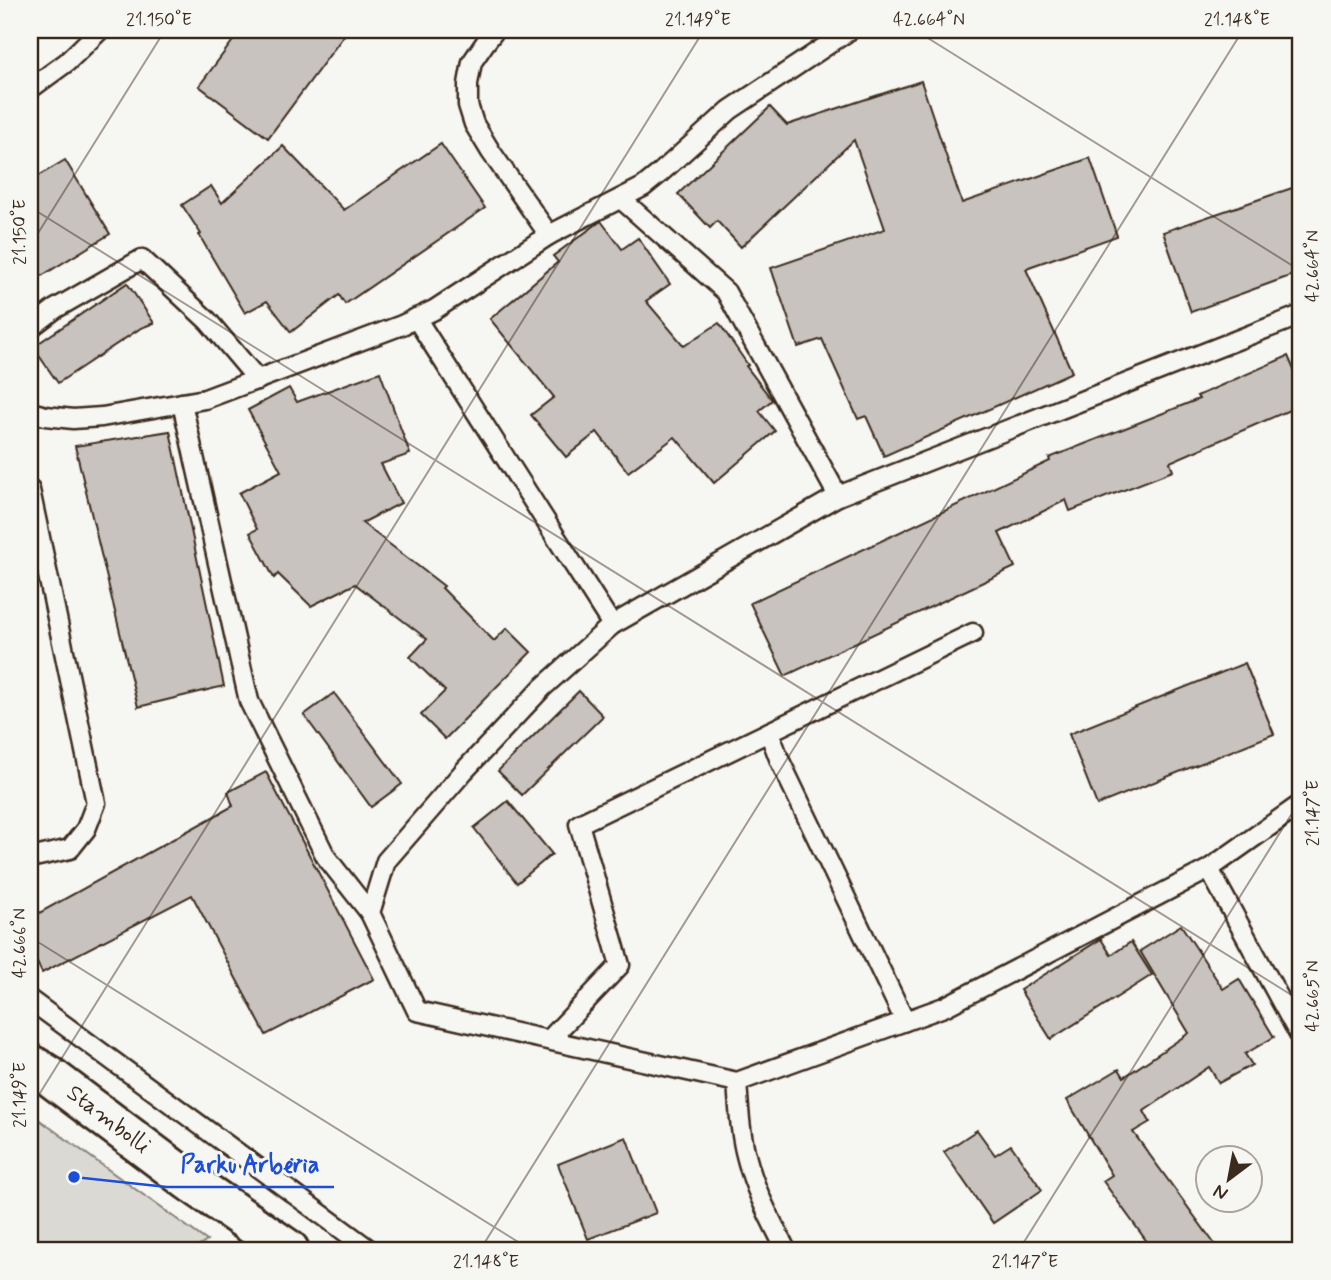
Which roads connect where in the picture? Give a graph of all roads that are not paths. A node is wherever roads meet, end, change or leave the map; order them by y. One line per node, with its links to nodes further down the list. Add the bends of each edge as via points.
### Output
1 (100, 30): 4 (lane)
2 (495, 30): 6 (lane, via 472,62 468,104 491,152)
3 (850, 30): 5 (lane, via 730,110 659,174)
4 (30, 89)
5 (621, 199): 6 (lane); 14 (lane, via 726,292)
6 (549, 235): 8 (lane, via 458,296)
7 (1301, 315): 14 (lane)
8 (416, 318): 10 (lane); 15 (lane)
9 (30, 328): 10 (lane, via 142,259 208,321)
10 (258, 380): 11 (lane)
11 (182, 403): 12 (lane, via 73,419); 21 (lane, via 248,701 326,857)
12 (30, 412)
13 (30, 490): 19 (lane, via 96,803 86,828 70,849)
14 (838, 496): 15 (lane)
15 (612, 625): 21 (lane, via 542,688 386,861)
16 (972, 633): 17 (lane)
17 (769, 732): 23 (lane); 25 (lane, via 579,824 620,965)
18 (1301, 804): 20 (lane)
19 (30, 858)
20 (1209, 869): 23 (lane, via 944,1007); 24 (lane)
21 (370, 913): 25 (lane, via 417,1010)
22 (30, 1000): 29 (lane)
23 (905, 1021): 27 (lane)
24 (1301, 1038)
25 (549, 1040): 27 (lane)
26 (30, 1064): 28 (street, Stambolli, via 189,1181)
27 (737, 1082): 30 (lane, via 741,1133 756,1190)
28 (266, 1245)
29 (370, 1250)
30 (786, 1250)

